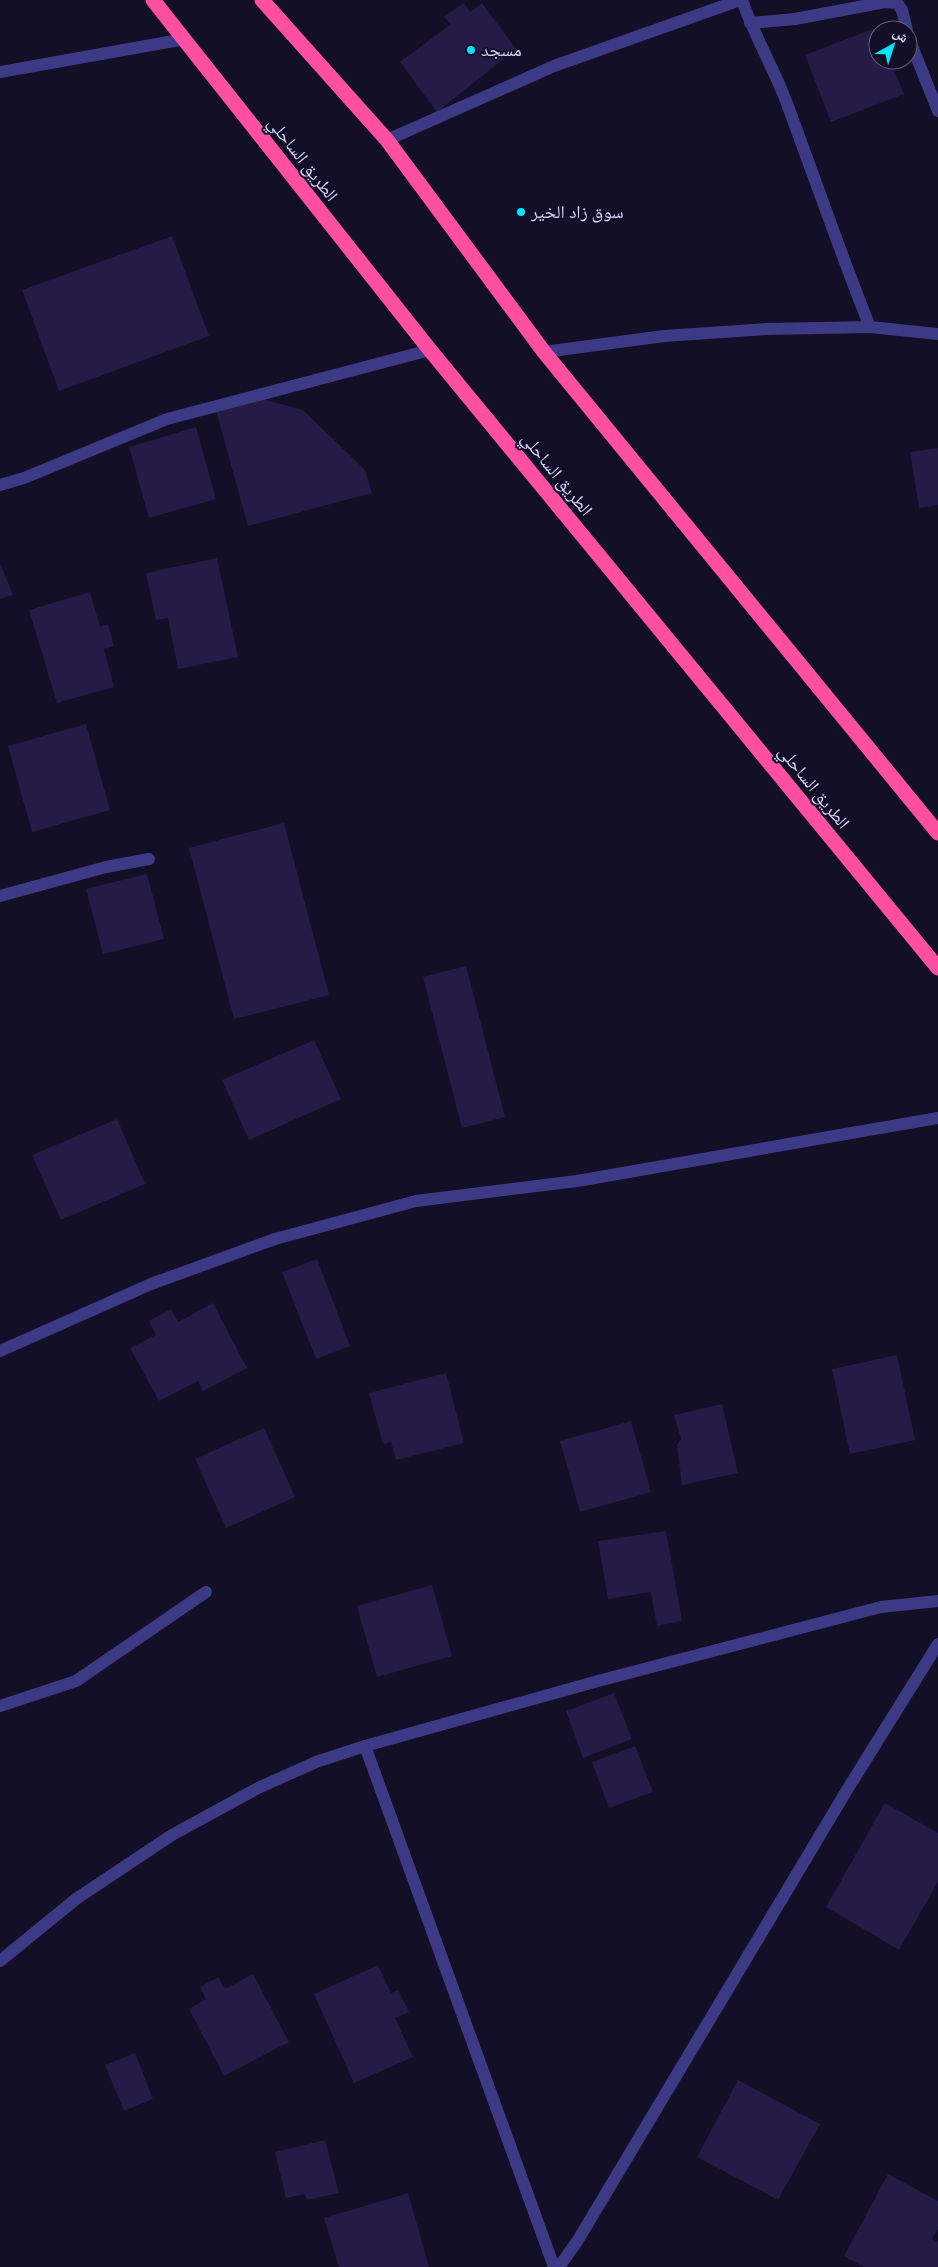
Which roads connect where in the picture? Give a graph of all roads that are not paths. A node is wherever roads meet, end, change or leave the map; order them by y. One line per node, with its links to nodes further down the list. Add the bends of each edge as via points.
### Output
1 (153, 0): 6 (highway, الطريق الساحلي)
2 (264, 0): 10 (highway)
3 (741, 0): 5 (street); 10 (street, via 554,66)
4 (904, 20): 5 (street, via 897,3 885,2 796,19)
5 (750, 23): 11 (street, via 785,100 838,249)
6 (185, 39): 8 (street); 13 (highway, الطريق الساحلي)
7 (918, 61): 9 (street)
8 (0, 72)
9 (938, 111)
10 (386, 140): 14 (highway)
11 (870, 327): 12 (street); 14 (street, via 664,336)
12 (938, 334)
13 (430, 350): 15 (street, via 167,419); 19 (highway, الطريق الساحلي)
14 (544, 352): 16 (highway)
15 (0, 485)
16 (938, 833)
17 (149, 859): 18 (street, via 106,867)
18 (0, 896)
19 (938, 968)
20 (938, 1118): 21 (street, via 577,1181 416,1201 275,1239 160,1280)
21 (0, 1351)
22 (206, 1592): 25 (street, via 76,1680)
23 (938, 1601): 26 (street, via 881,1608)
24 (938, 1644): 29 (street)
25 (0, 1706)
26 (364, 1746): 27 (street, via 316,1762 258,1788 172,1835 76,1899); 28 (street)
27 (0, 1961)
28 (554, 2267)
29 (559, 2267)

